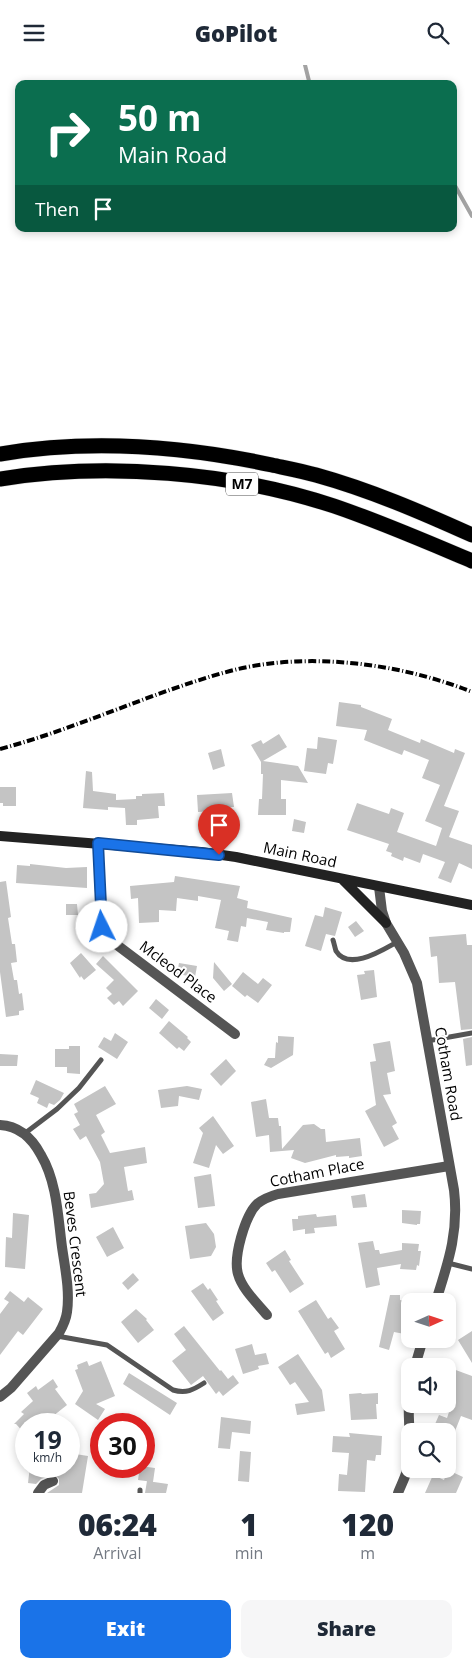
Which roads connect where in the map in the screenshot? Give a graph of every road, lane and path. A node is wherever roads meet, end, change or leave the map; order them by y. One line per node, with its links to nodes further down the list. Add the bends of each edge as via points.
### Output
1 (0, 454): 3 (highway, M7, via 52,448 115,447 168,449 243,459 375,493)
2 (0, 479): 4 (highway, M7, via 71,471 202,477 281,491 333,506)
3 (472, 535)
4 (472, 561)
5 (0, 836): 6 (main road, Main Road)
6 (98, 843): 7 (main road, Main Road, via 210,853); 14 (street, Mcleod Place, via 101,918 106,935)
7 (342, 879): 8 (main road, Main Road); 10 (main road)
8 (379, 887): 9 (main road, Main Road); 10 (street, Cotham Road)
9 (472, 905)
10 (386, 923): 12 (street, Cotham Road)
11 (333, 940): 12 (lane, via 336,952 341,956 358,959)
12 (397, 942): 15 (street, Cotham Road, via 417,983)
13 (472, 1033): 15 (lane)
14 (235, 1034)
15 (427, 1041): 19 (street, Cotham Road)
16 (101, 1060): 18 (lane, via 79,1088)
17 (0, 1125): 18 (street, Beves Crescent, via 8,1125)
18 (24, 1134): 24 (street, Beves Crescent, via 41,1155 53,1188 68,1299 65,1324)
19 (449, 1166): 20 (street, Cotham Road, via 456,1210); 23 (street, Cotham Place, via 278,1194 257,1204 247,1222 236,1264 242,1285)
20 (448, 1263): 21 (lane); 22 (street, Cotham Road)
21 (472, 1269)
22 (439, 1293)
23 (267, 1315)
24 (56, 1336): 25 (lane, via 107,1345 173,1390 187,1392); 26 (street, Beves Crescent)
25 (204, 1383)
26 (0, 1397)
27 (408, 1413): 30 (street, via 409,1463)
28 (53, 1481): 29 (street)
29 (38, 1493)
30 (398, 1493)

